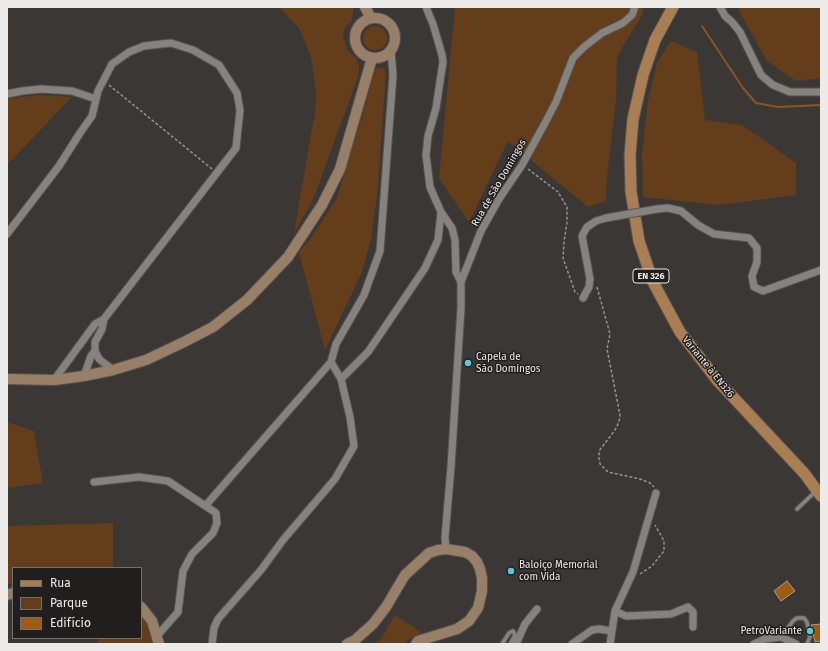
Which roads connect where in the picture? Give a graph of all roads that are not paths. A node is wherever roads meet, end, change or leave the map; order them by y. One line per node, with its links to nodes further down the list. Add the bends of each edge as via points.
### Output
1 (365, 7): 6 (main road)
2 (426, 7): 12 (street, via 443,62 426,155 430,187)
3 (635, 7): 15 (street, Rua de São Domingos, via 632,15 602,33 573,58 556,102 482,231)
4 (673, 7): 27 (main road, Variante à EN326 / EN 326, via 655,40 643,75 633,119 630,155 631,192 639,241 653,282 680,332 717,380 804,473)
5 (720, 7): 9 (street, via 740,32 761,75 772,85 790,92)
6 (371, 18): 7 (main road, via 385,20 391,25 396,38); 8 (main road, via 360,26 355,39 360,51)
7 (391, 51): 8 (main road, via 384,56); 19 (street, via 393,75 380,251 364,295 336,344)
8 (372, 58): 20 (main road, via 340,169 322,205 288,257 247,300 213,327 146,360)
9 (821, 92)
10 (7, 94): 11 (street, via 41,89 72,91)
11 (96, 99): 13 (street, via 92,116 59,166); 17 (street, via 112,64 129,52 144,46 171,43 193,50 219,65 237,94 240,110 236,148)
12 (441, 212): 15 (street, via 452,228 456,272); 23 (street, via 438,240 425,268 368,352)
13 (7, 234)
14 (821, 270): 16 (street, bridge, via 763,291 754,287 752,276 757,262 757,248 749,238 714,234 681,211 657,209 606,218 587,227 582,236 590,279)
15 (461, 282): 30 (street, Rua de São Domingos)
16 (583, 298)
17 (104, 319): 18 (street); 24 (street, via 95,324)
18 (95, 351): 20 (street, via 99,359); 21 (street)
19 (331, 362): 23 (street); 28 (street)
20 (113, 370): 21 (main road)
21 (84, 376): 24 (main road)
22 (7, 379): 24 (main road)
23 (341, 379): 38 (street, via 354,446 335,479 218,619)
24 (54, 380)
25 (94, 482): 28 (street, via 139,477 168,481)
26 (656, 493): 33 (street, via 631,577)
27 (819, 493): 29 (lane)
28 (206, 506): 37 (street, via 216,513 217,523 213,533 192,554 183,571 178,612)
29 (797, 509)
30 (446, 549): 39 (main road, via 429,553 417,562 405,575 373,624); 40 (main road, via 465,552 477,562 482,578 478,608 469,620 457,629 418,641)
31 (142, 608): 37 (main road, via 152,621)
32 (537, 609): 43 (street, via 525,624)
33 (614, 611): 34 (street, via 626,616 671,614 688,607 693,612); 35 (street)
34 (693, 627)
35 (612, 631): 44 (street, via 592,630); 45 (street)
36 (781, 637): 46 (street, via 765,638); 47 (street); 48 (lane, via 792,620 804,618 810,637)
37 (158, 640)
38 (212, 644)
39 (347, 644)
40 (416, 644)
41 (502, 644): 42 (lane, via 513,631 515,635)
42 (510, 644)
43 (516, 644)
44 (572, 644)
45 (610, 644)
46 (754, 644)
47 (796, 644)
48 (807, 644)

